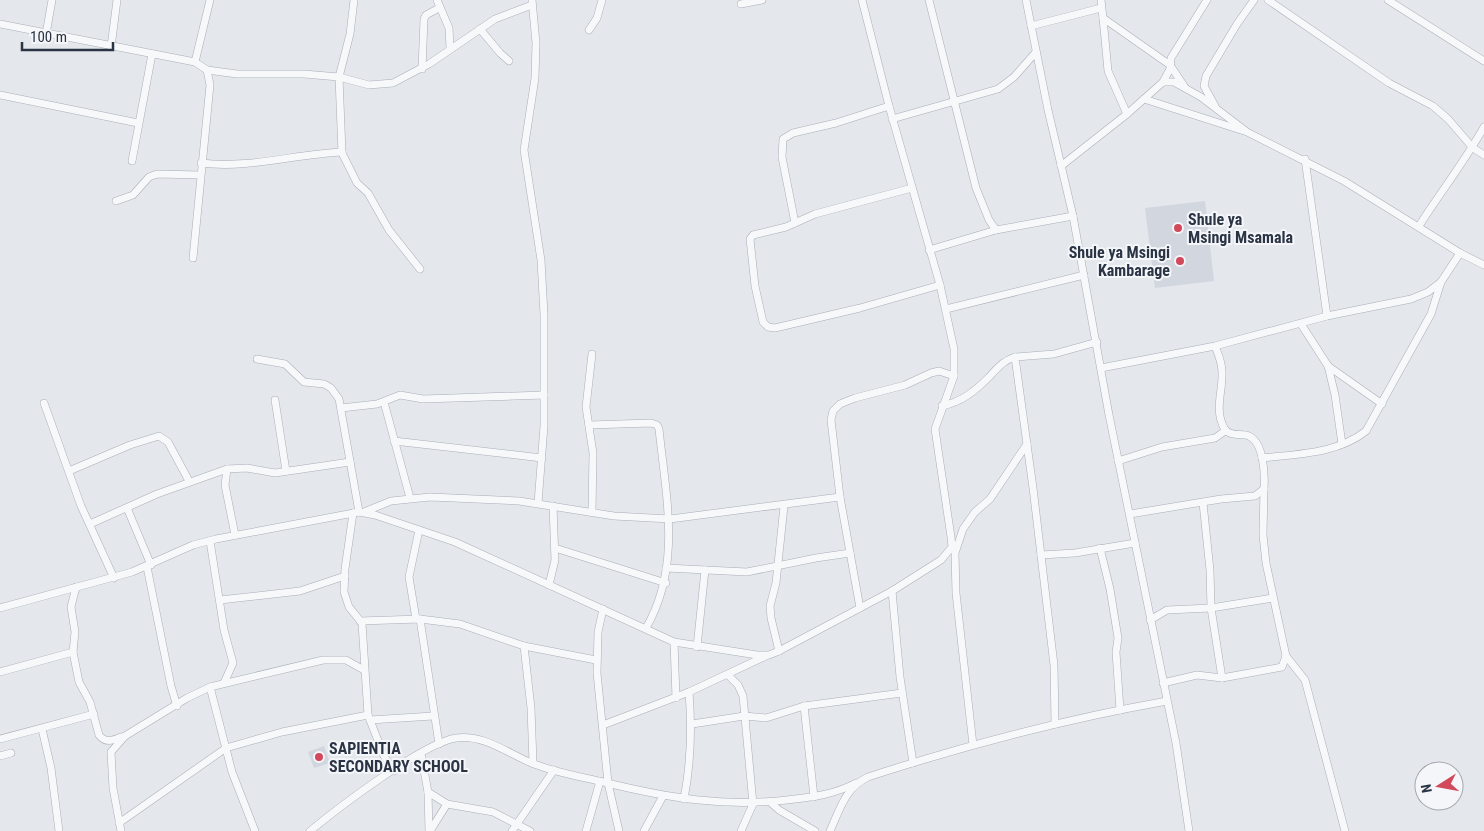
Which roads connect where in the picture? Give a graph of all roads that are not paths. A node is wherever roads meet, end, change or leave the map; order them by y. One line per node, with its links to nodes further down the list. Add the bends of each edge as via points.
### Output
1 (52, 0): 25 (street)
2 (117, 0): 26 (street)
3 (210, 0): 32 (street)
4 (354, 0): 36 (street)
5 (437, 0): 19 (street)
6 (602, 0): 24 (street, via 597,18)
7 (762, 0): 15 (street)
8 (862, 0): 42 (street)
9 (929, 0): 41 (street)
10 (1026, 0): 22 (street)
11 (1207, 0): 33 (street)
12 (1254, 0): 43 (street, via 1206,76 1204,86)
13 (1268, 0): 49 (street, via 1389,83 1432,106)
14 (1388, 0): 30 (street)
15 (752, 1): 17 (street)
16 (532, 3): 23 (street); 82 (street, via 535,78 524,150 541,260)
17 (740, 4)
18 (1101, 4): 20 (street); 22 (street)
19 (439, 8): 27 (street, via 449,28); 34 (street, via 424,19)
20 (1103, 18): 33 (street); 44 (street, via 1108,71)
21 (0, 24): 25 (street)
22 (1031, 26): 28 (street)
23 (480, 29): 27 (street); 31 (street)
24 (589, 30)
25 (46, 34): 26 (street)
26 (111, 47): 29 (street)
27 (450, 48): 34 (street)
28 (1036, 52): 41 (street, via 1006,84); 55 (street)
29 (152, 54): 32 (street); 46 (street)
30 (1484, 60)
31 (509, 61)
32 (195, 62): 35 (street)
33 (1170, 65): 37 (street); 38 (street)
34 (422, 69): 36 (street, via 380,86)
35 (207, 70): 36 (street); 54 (street, via 210,85)
36 (340, 78): 50 (street)
37 (1163, 82): 38 (street); 40 (street)
38 (1184, 86): 43 (street)
39 (0, 95): 46 (street)
40 (1144, 100): 44 (street); 48 (street)
41 (955, 103): 45 (street); 62 (street, via 976,188)
42 (889, 106): 45 (street); 60 (street, via 836,124 787,135 783,139 782,157)
43 (1218, 111): 48 (street)
44 (1127, 114): 55 (street)
45 (892, 119): 57 (street)
46 (138, 123): 53 (street)
47 (1484, 127): 49 (street)
48 (1247, 132): 52 (street)
49 (1473, 148): 51 (street); 61 (street)
50 (342, 152): 54 (street, via 245,164); 67 (street, via 357,183 368,193 389,230)
51 (1484, 155)
52 (1305, 159): 61 (street); 72 (street)
53 (132, 161)
54 (201, 163): 56 (street)
55 (1062, 166): 59 (street)
56 (200, 176): 58 (street, via 157,174 149,177 133,195); 65 (street)
57 (912, 188): 60 (street, via 815,214); 63 (street)
58 (116, 201)
59 (1073, 216): 62 (street); 68 (street)
60 (795, 223): 70 (street, via 758,233 750,239 759,305 763,322 768,327 860,308)
61 (1419, 226): 64 (street)
62 (996, 230): 63 (street)
63 (929, 250): 70 (street)
64 (1460, 253): 66 (street); 69 (street)
65 (193, 258)
66 (1484, 265)
67 (420, 269)
68 (1084, 275): 71 (street); 74 (street)
69 (1441, 282): 72 (street, via 1411,299); 86 (street, via 1431,314)
70 (940, 285): 71 (street)
71 (946, 309): 81 (street, via 954,349)
72 (1327, 316): 73 (street)
73 (1301, 324): 75 (street); 79 (street)
74 (1096, 342): 77 (street, via 1054,354); 80 (street)
75 (1215, 346): 80 (street); 90 (street, via 1222,372 1218,402)
76 (592, 354): 89 (street, via 586,407)
77 (1015, 357): 87 (street, via 1002,362 962,399); 92 (street)
78 (257, 359): 88 (street, via 285,364 304,382 331,388 339,399)
79 (1328, 366): 86 (street); 93 (street, via 1336,395)
80 (1101, 368): 96 (street)
81 (954, 376): 87 (street); 103 (street, via 938,371 931,373 905,385 840,404 833,411 831,420)
82 (544, 395): 84 (street, via 423,399 400,395); 94 (street)
83 (275, 400): 100 (street)
84 (384, 402): 88 (street); 91 (street)
85 (44, 403): 99 (street)
86 (1382, 404): 93 (street, via 1366,431)
87 (942, 406): 132 (street, via 934,429 952,547 942,560)
88 (340, 408): 97 (street)
89 (589, 425): 111 (street, via 593,453); 113 (street, via 657,425)
90 (1225, 431): 95 (street, via 1255,440); 96 (street, via 1215,438 1169,446)
91 (394, 441): 94 (street); 104 (street)
92 (1027, 444): 122 (street); 179 (street, via 990,499 963,529 955,553 956,592)
93 (1342, 444): 95 (street, via 1324,450)
94 (542, 458): 105 (street)
95 (1262, 458): 102 (street)
96 (1118, 461): 112 (street)
97 (350, 462): 100 (street); 110 (street)
98 (227, 469): 100 (street); 101 (street); 116 (street, via 225,485)
99 (69, 471): 101 (street, via 159,436 168,442); 114 (street)
100 (286, 471)
101 (189, 481): 109 (street)
102 (1264, 489): 106 (street, via 1255,496); 133 (street, via 1263,535)
103 (840, 497): 108 (street); 121 (street)
104 (410, 498): 105 (street); 110 (street)
105 (538, 503): 107 (street)
106 (1203, 503): 112 (street); 137 (street)
107 (553, 506): 111 (street); 119 (street)
108 (784, 506): 113 (street); 124 (street)
109 (127, 508): 114 (street); 123 (street)
110 (358, 512): 115 (street); 116 (street); 127 (street)
111 (592, 512): 113 (street)
112 (1130, 514): 118 (street)
113 (670, 519): 125 (street)
114 (90, 524): 128 (street)
115 (419, 530): 130 (street, via 455,542); 139 (street, via 409,575)
116 (235, 535): 117 (street)
117 (210, 541): 123 (street, via 193,545); 134 (street)
118 (1135, 543): 120 (street); 140 (street)
119 (555, 548): 129 (street); 130 (street)
120 (1100, 548): 122 (street); 166 (street, via 1118,638)
121 (850, 554): 124 (street); 136 (street)
122 (1041, 555): 172 (street, via 1054,665)
123 (149, 566): 128 (street); 164 (street)
124 (778, 566): 126 (street, via 747,572); 146 (street, via 770,606)
125 (666, 568): 126 (street); 129 (street)
126 (705, 570): 145 (street)
127 (345, 576): 134 (street, via 300,591); 141 (street, via 346,603)
128 (114, 578): 131 (street)
129 (666, 582): 142 (street, via 656,612)
130 (549, 585): 138 (street)
131 (76, 587): 135 (street); 147 (street, via 70,607 75,632)
132 (892, 591): 136 (street); 161 (street)
133 (1273, 598): 137 (street); 149 (street)
134 (220, 600): 157 (street, via 233,663)
135 (0, 608)
136 (860, 608): 146 (street)
137 (1211, 608): 140 (street, via 1167,610); 156 (street)
138 (603, 609): 142 (street); 150 (street)
139 (418, 618): 141 (street); 144 (street, via 460,624); 168 (street)
140 (1150, 620): 158 (street)
141 (360, 621): 153 (street)
142 (646, 628): 143 (street)
143 (674, 642): 145 (street); 162 (street)
144 (524, 646): 150 (street); 185 (street)
145 (697, 647): 148 (street)
146 (779, 651): 148 (street)
147 (73, 652): 154 (street); 167 (street, via 79,682)
148 (769, 655): 155 (street)
149 (1286, 656): 151 (street); 152 (street)
150 (596, 660): 173 (street)
151 (1282, 667): 152 (street); 156 (street)
152 (1297, 668): 213 (street, via 1305,680)
153 (364, 670): 157 (street, via 346,660 323,660); 170 (street)
154 (0, 672)
155 (728, 674): 160 (street); 169 (street, via 741,691)
156 (1222, 678): 158 (street, via 1197,675)
157 (224, 683): 159 (street)
158 (1163, 683): 163 (street)
159 (210, 687): 164 (street); 180 (street)
160 (689, 692): 162 (street); 171 (street)
161 (902, 693): 165 (street); 186 (street)
162 (676, 698): 173 (street)
163 (1167, 700): 166 (street); 212 (street)
164 (177, 706): 175 (street)
165 (804, 706): 169 (street, via 766,718); 193 (street)
166 (1120, 710): 172 (street)
167 (94, 714): 174 (street); 177 (street)
168 (433, 716): 170 (street); 178 (street)
169 (744, 716): 171 (street); 197 (street)
170 (369, 718): 180 (street, via 282,732); 188 (street, via 384,756)
171 (692, 724): 194 (street)
172 (1055, 724): 179 (street)
173 (603, 725): 189 (street)
174 (42, 729): 176 (street); 200 (street, via 54,782)
175 (125, 736): 177 (street, via 114,740); 181 (street)
176 (0, 738)
177 (102, 739): 181 (street)
178 (438, 744): 183 (street); 185 (street, via 469,737)
179 (973, 745): 186 (street)
180 (226, 748): 199 (street); 201 (street, via 234,779)
181 (111, 752): 199 (street)
182 (11, 753): 184 (street)
183 (421, 754): 188 (street); 191 (street)
184 (0, 756)
185 (533, 763): 187 (street)
186 (913, 763): 190 (street)
187 (554, 770): 189 (street); 198 (street)
188 (394, 771): 202 (street)
189 (604, 782): 192 (street); 206 (street); 207 (street)
190 (856, 783): 193 (street, via 838,792); 211 (street, via 849,790)
191 (428, 792): 196 (street); 203 (street)
192 (663, 796): 194 (street); 208 (street)
193 (814, 797): 195 (street)
194 (684, 799): 197 (street)
195 (770, 802): 197 (street); 210 (street)
196 (447, 804): 198 (street, via 493,812); 203 (street)
197 (753, 804): 209 (street)
198 (517, 824): 204 (street); 205 (street)
199 (120, 827)
200 (59, 831)
201 (255, 831)
202 (310, 831)
203 (429, 831)
204 (512, 831)
205 (530, 831)
206 (586, 831)
207 (619, 831)
208 (644, 831)
209 (741, 831)
210 (816, 831)
211 (830, 831)
212 (1189, 831)
213 (1345, 831)

